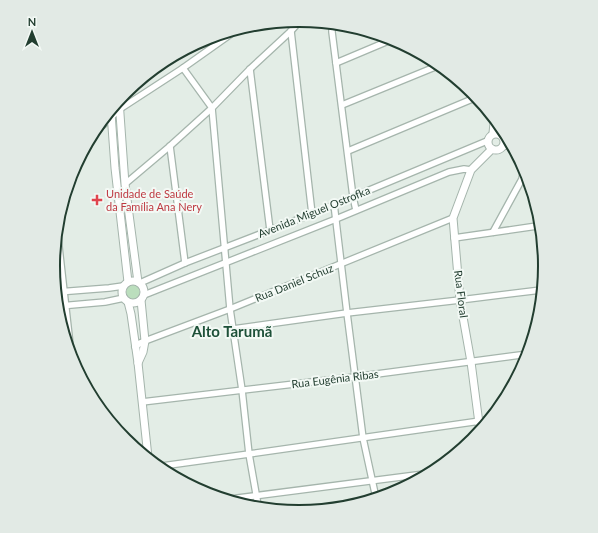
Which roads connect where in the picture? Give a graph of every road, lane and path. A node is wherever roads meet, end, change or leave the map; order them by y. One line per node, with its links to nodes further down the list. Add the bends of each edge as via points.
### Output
1 (294, 27): 3 (street)
2 (332, 29): 6 (street)
3 (291, 31): 9 (street); 28 (street)
4 (223, 40): 7 (street)
5 (384, 43): 6 (street)
6 (336, 63): 11 (street)
7 (183, 68): 12 (street); 13 (street)
8 (433, 68): 11 (street)
9 (250, 69): 12 (street); 32 (street)
10 (470, 100): 20 (street)
11 (342, 105): 20 (street)
12 (212, 108): 17 (street); 35 (street)
13 (120, 109): 24 (street)
14 (111, 118): 41 (street)
15 (500, 135): 16 (street, via 489,136)
16 (487, 142): 19 (street); 21 (street, Rua Floral); 25 (street, Avenida Miguel Ostrofka)
17 (170, 146): 24 (street); 38 (street)
18 (506, 146): 19 (street, via 498,150)
19 (492, 149): 21 (street, Rua Floral)
20 (348, 150): 25 (street)
21 (479, 162): 22 (street, Rua Floral)
22 (472, 170): 27 (street, Avenida Miguel Ostrofka, via 449,172); 29 (street, Rua Floral)
23 (522, 179): 33 (street)
24 (125, 184): 40 (street)
25 (353, 197): 26 (street, Avenida Miguel Ostrofka); 27 (street)
26 (334, 204): 28 (street, Avenida Miguel Ostrofka); 30 (street)
27 (356, 210): 30 (street, Avenida Miguel Ostrofka)
28 (312, 214): 32 (street, Avenida Miguel Ostrofka)
29 (453, 218): 34 (street, Rua Floral); 39 (street, Rua Daniel Schuz)
30 (336, 219): 37 (street, Avenida Miguel Ostrofka); 39 (street)
31 (535, 226): 33 (street)
32 (270, 230): 35 (street, Avenida Miguel Ostrofka)
33 (493, 232): 34 (street)
34 (454, 238): 47 (street, Rua Floral)
35 (225, 248): 37 (street); 38 (street, Avenida Miguel Ostrofka)
36 (60, 253): 44 (street)
37 (226, 262): 45 (street, Avenida Miguel Ostrofka); 49 (street)
38 (184, 263): 40 (street, Avenida Miguel Ostrofka)
39 (341, 263): 49 (street, Rua Daniel Schuz); 50 (street)
40 (139, 282): 41 (street, via 134,280); 45 (street, via 144,288)
41 (126, 284): 44 (street); 46 (street, via 122,292)
42 (537, 291): 47 (street)
43 (61, 292): 44 (street)
44 (65, 292): 48 (street)
45 (142, 297): 46 (street, via 135,303); 52 (street)
46 (126, 300): 48 (street); 53 (street)
47 (460, 300): 50 (street); 55 (street, Rua Floral)
48 (63, 306)
49 (230, 309): 51 (street); 52 (street, Rua Daniel Schuz)
50 (347, 313): 51 (street); 57 (street)
51 (233, 329): 58 (street)
52 (145, 340): 53 (street, Rua Daniel Schuz); 56 (street)
53 (135, 347): 56 (street)
54 (521, 355): 55 (street, Rua Eugênia Ribas)
55 (471, 362): 57 (street, Rua Eugênia Ribas); 60 (street, Rua Floral)
56 (138, 363): 59 (street)
57 (354, 377): 58 (street, Rua Eugênia Ribas); 63 (street)
58 (242, 390): 59 (street, Rua Eugênia Ribas); 65 (street)
59 (142, 402): 64 (street)
60 (478, 421): 61 (street); 62 (street, Rua Floral); 63 (street)
61 (482, 421)
62 (479, 424)
63 (363, 438): 65 (street); 68 (street)
64 (148, 453)
65 (249, 454): 66 (street); 70 (street)
66 (165, 466)
67 (418, 475): 68 (street)
68 (372, 480): 69 (street); 70 (street)
69 (375, 493)
70 (256, 496): 71 (street); 72 (street)
71 (238, 498)
72 (257, 502)

